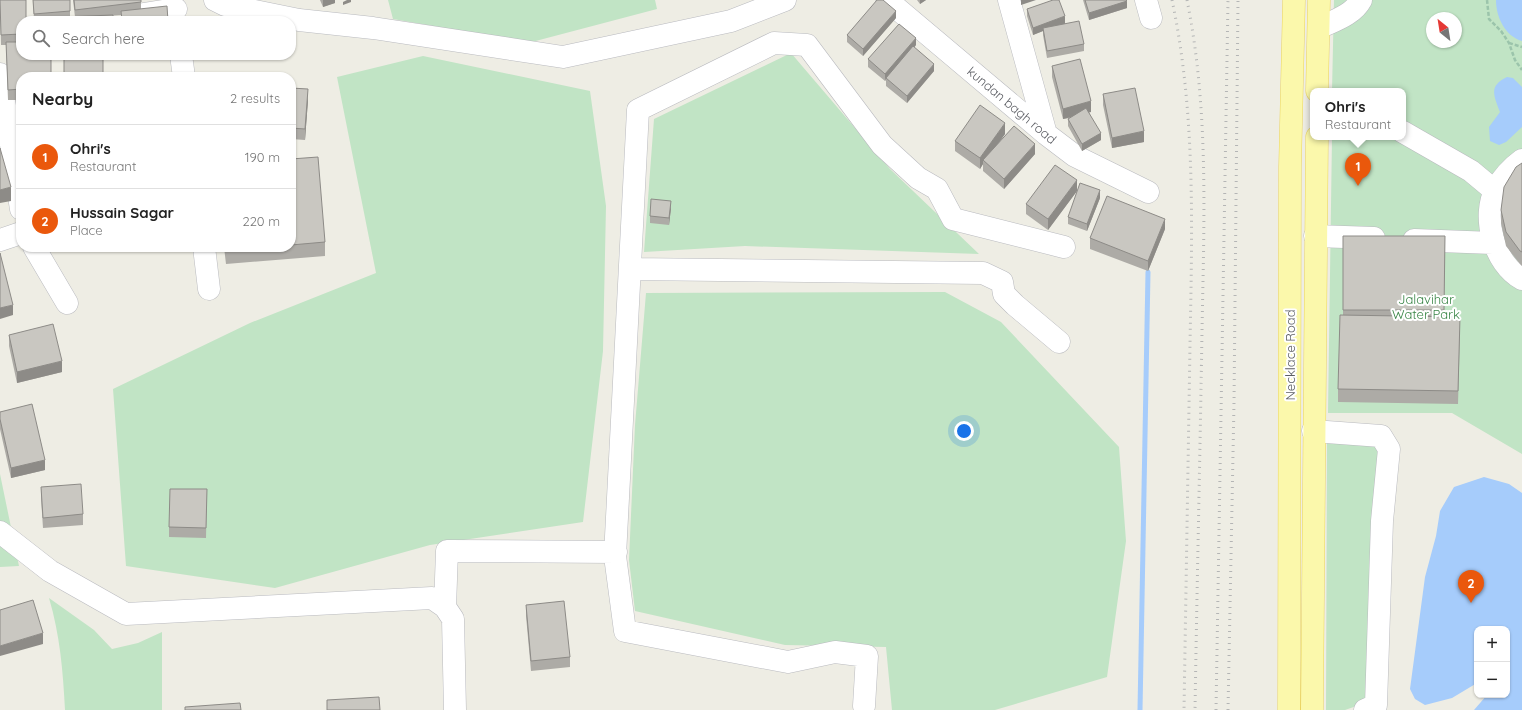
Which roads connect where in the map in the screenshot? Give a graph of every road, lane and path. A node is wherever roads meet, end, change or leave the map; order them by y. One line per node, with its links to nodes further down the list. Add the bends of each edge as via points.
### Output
1 (215, 0): 11 (street, via 225,6)
2 (785, 0): 12 (street, via 731,21 563,57 373,28)
3 (887, 0): 25 (street, kundan bagh road)
4 (1009, 0): 25 (street)
5 (1294, 0): 17 (main road, Necklace Road)
6 (1320, 0): 13 (main road)
7 (1360, 0): 13 (street, via 1357,7 1349,13)
8 (1486, 0): 14 (path, via 1489,19)
9 (176, 10): 10 (street)
10 (135, 16)
11 (278, 16)
12 (296, 19)
13 (1319, 28): 18 (main road)
14 (1509, 43): 15 (path); 19 (path)
15 (1522, 47)
16 (182, 60): 20 (street)
17 (1292, 65): 18 (main road); 23 (main road, Necklace Road)
18 (1318, 65): 22 (main road)
19 (1522, 70)
20 (183, 72)
21 (0, 74): 29 (street)
22 (1317, 88)
23 (1290, 126): 24 (main road); 50 (main road, Necklace Road)
24 (1310, 127)
25 (1046, 134): 31 (street, kundan bagh road, via 1075,156)
26 (1406, 134): 30 (street, via 1471,171)
27 (1317, 140): 33 (main road, Necklace Road)
28 (1522, 160): 30 (street, via 1510,169)
29 (16, 177)
30 (1495, 191): 35 (street, via 1489,216)
31 (1148, 192)
32 (16, 235): 34 (street)
33 (1315, 236): 35 (street); 44 (main road, Necklace Road)
34 (0, 240)
35 (1493, 243): 40 (street, via 1503,262)
36 (1064, 247): 39 (street, via 954,219 937,189 918,178 882,145 806,45 774,42 638,110)
37 (37, 252): 42 (street)
38 (205, 252): 41 (street)
39 (631, 269): 43 (street, via 983,273 1002,282 1004,294 1015,306); 46 (street)
40 (1522, 279)
41 (209, 289)
42 (67, 303)
43 (1058, 342)
44 (1313, 431): 51 (main road, Necklace Road); 52 (street, via 1381,436 1389,449 1382,521 1376,706)
45 (0, 532): 47 (street, via 50,572 126,614 432,598)
46 (616, 552): 47 (street, via 447,551); 48 (street, via 625,630 788,662 835,652 867,656)
47 (445, 607): 49 (street, via 453,619)
48 (864, 706)
49 (455, 710)
50 (1289, 710)
51 (1312, 710)
52 (1365, 710)

